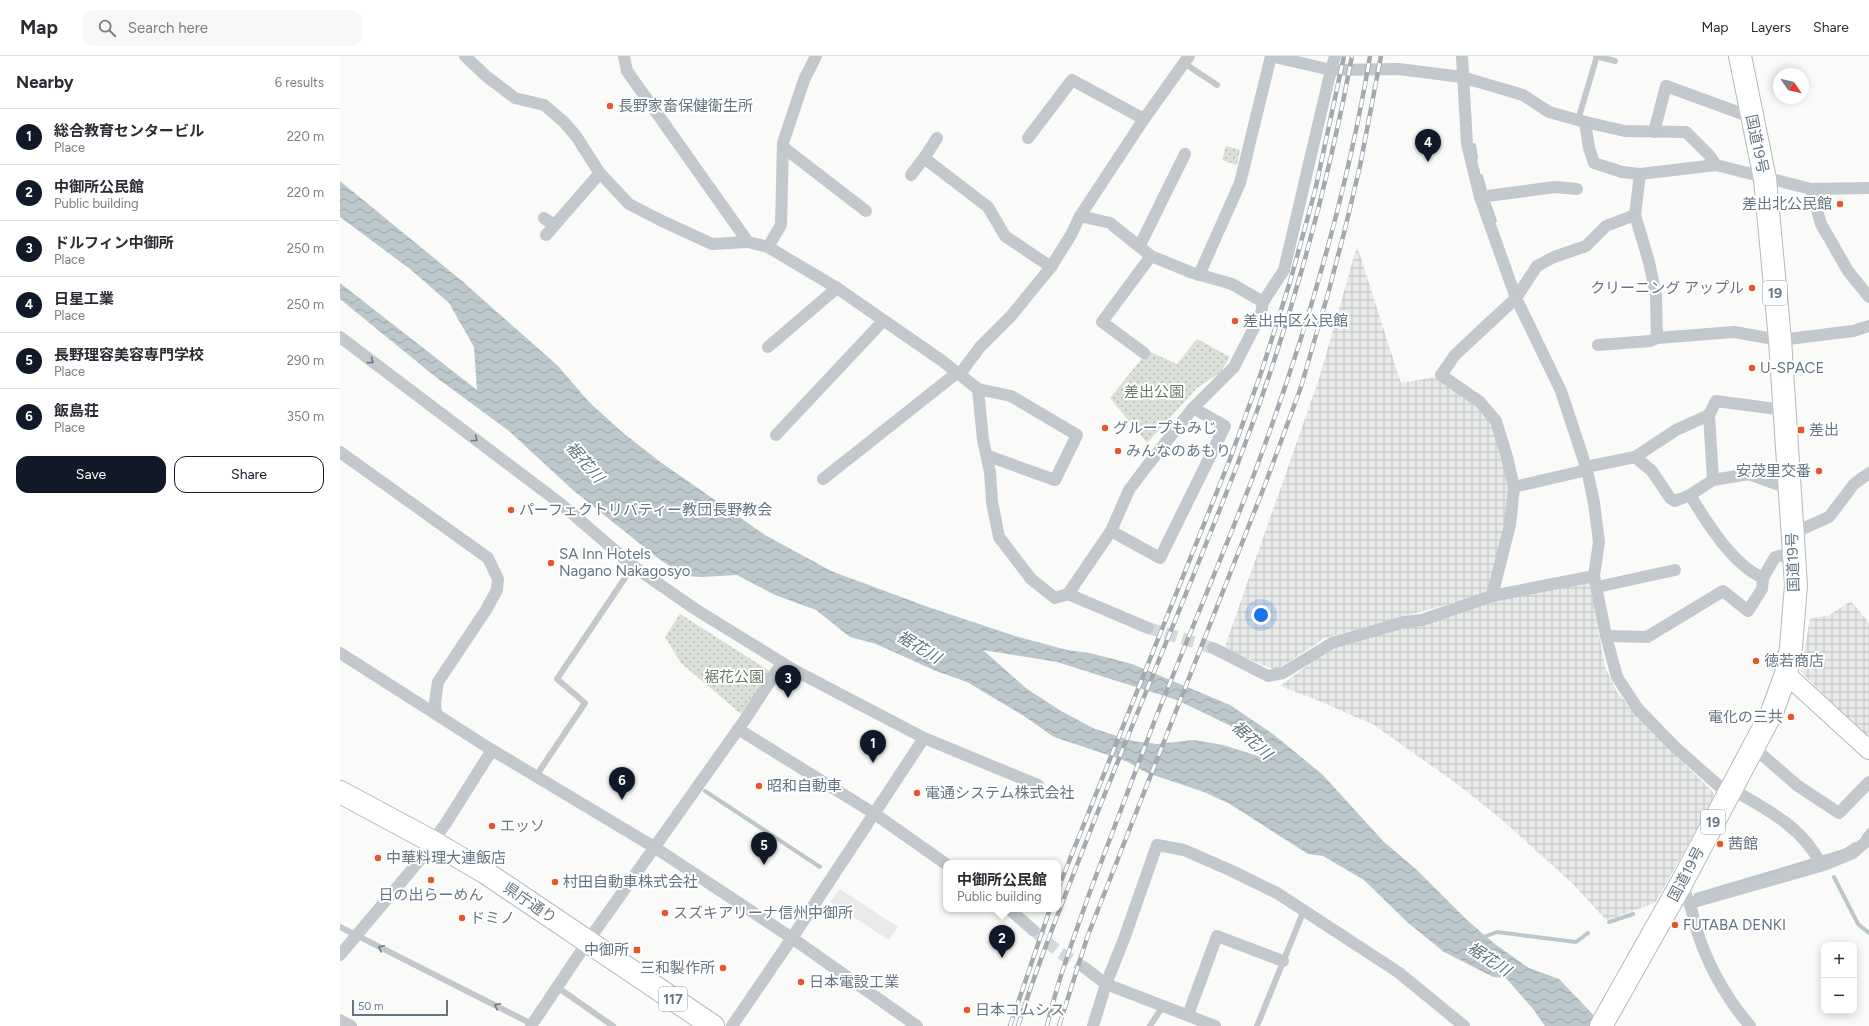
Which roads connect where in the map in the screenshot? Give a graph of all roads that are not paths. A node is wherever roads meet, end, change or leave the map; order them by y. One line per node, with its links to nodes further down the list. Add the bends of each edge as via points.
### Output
1 (465, 56): 24 (street, via 515,98 544,105 564,122)
2 (624, 56): 38 (street, via 628,71)
3 (1271, 56): 11 (street); 43 (street, via 1240,183)
4 (1335, 56): 11 (street)
5 (1462, 56): 12 (street)
6 (1597, 56): 10 (lane); 16 (lane)
7 (813, 57): 20 (street)
8 (1741, 58): 14 (highway, 国道19号 / 19)
9 (1187, 60): 13 (lane); 15 (street)
10 (1615, 61)
11 (1331, 70): 12 (street, via 1399,69); 47 (street, via 1284,270)
12 (1462, 77): 16 (street, via 1523,95 1550,112); 31 (street, via 1466,144)
13 (1217, 85)
14 (1751, 117): 17 (street, via 1666,86); 27 (highway, 国道19号 / 19)
15 (1144, 119): 19 (street, via 1072,80); 34 (street)
16 (1581, 121): 17 (street, via 1625,131); 25 (street, via 1594,163 1622,172)
17 (1654, 132): 23 (street, via 1686,132)
18 (937, 138): 22 (street)
19 (1028, 138)
20 (782, 147): 32 (street); 40 (street, via 781,225)
21 (1185, 154): 39 (street)
22 (924, 158): 26 (street); 42 (street, via 988,207 1005,236)
23 (1716, 165): 25 (street); 27 (street)
24 (600, 173): 36 (street); 38 (street, via 630,204 662,221 712,244)
25 (1640, 174): 33 (street)
26 (910, 176)
27 (1765, 179): 30 (street); 52 (highway, 国道19号 / 19)
28 (1869, 188): 30 (street)
29 (1577, 189): 31 (street, via 1555,187)
30 (1810, 190): 45 (street, via 1821,224 1848,270)
31 (1480, 197): 46 (street)
32 (866, 211)
33 (1635, 215): 46 (street, via 1606,226 1586,246 1537,266); 51 (street, via 1656,295)
34 (1080, 216): 39 (street, via 1110,223); 42 (street)
35 (544, 218): 36 (street)
36 (554, 225): 37 (street)
37 (546, 235)
38 (748, 242): 40 (street)
39 (1140, 246): 41 (street)
40 (768, 247): 44 (street)
41 (1151, 256): 43 (street); 55 (street, via 1102,322)
42 (1051, 267): 56 (street)
43 (1199, 275): 47 (street, via 1232,284)
44 (837, 288): 48 (street); 54 (street)
45 (1869, 297)
46 (1516, 298): 65 (street, via 1561,391); 69 (street, via 1455,355 1441,375 1480,402 1496,421)
47 (1264, 302): 58 (street, via 1261,314 1234,367)
48 (883, 321): 56 (street); 61 (street)
49 (1869, 326): 52 (street, via 1853,331)
50 (340, 338): 74 (street, one-way to 74, via 561,504)
51 (1656, 338): 52 (street, via 1734,332); 53 (street, via 1650,341)
52 (1780, 340): 59 (highway, 国道19号 / 19)
53 (1598, 344)
54 (768, 348)
55 (1144, 353)
56 (959, 373): 57 (street); 67 (street)
57 (978, 389): 63 (street, via 983,440); 63 (street, via 1011,396 1077,435 1055,480)
58 (1193, 408): 72 (street, via 1129,490); 72 (street, via 1225,426 1160,558)
59 (1784, 410): 60 (street, via 1716,401); 70 (highway, 国道19号 / 19)
60 (1709, 415): 64 (street, via 1676,430); 68 (street)
61 (776, 435)
62 (340, 452): 86 (street, via 488,558 498,579 497,590 486,610 438,682)
63 (988, 456): 78 (street, via 992,502 999,537 1031,579 1056,598)
64 (1635, 457): 65 (street); 71 (street, via 1652,471 1670,498 1675,501)
65 (1586, 468): 69 (street); 77 (street, via 1599,542)
66 (1869, 473): 73 (street, via 1854,484 1829,516)
67 (823, 479)
68 (1713, 480): 70 (street, via 1749,474); 71 (street)
69 (1514, 487): 79 (street, via 1510,526)
70 (1790, 489): 73 (highway, 国道19号 / 19)
71 (1690, 496): 76 (street, via 1708,526 1726,548)
72 (1111, 531): 78 (street)
73 (1794, 543): 76 (street, via 1775,557); 85 (highway, 国道19号 / 19, via 1796,585)
74 (633, 566): 84 (street, via 695,609); 92 (lane, via 557,679 585,703)
75 (1675, 570): 77 (street)
76 (1763, 578): 81 (street, via 1762,589 1748,611 1723,591 1647,637)
77 (1595, 581): 79 (street); 81 (street)
78 (1068, 594): 80 (street)
79 (1492, 596): 82 (street, via 1422,620 1404,622 1332,643 1283,673 1268,676)
80 (1148, 628)
81 (1606, 636): 95 (street, via 1617,677 1638,709 1675,747)
82 (1213, 648)
83 (340, 653): 86 (street)
84 (782, 663): 87 (street); 88 (street)
85 (1786, 674): 89 (highway, 国道19号 / 19, via 1778,699); 91 (street)
86 (436, 714): 90 (street)
87 (738, 729): 97 (street); 100 (street)
88 (924, 738): 94 (street); 97 (street)
89 (1753, 747): 93 (street, via 1798,786 1839,812); 95 (highway, 国道19号 / 19)
90 (492, 750): 92 (street); 99 (street)
91 (1869, 750)
92 (536, 776): 100 (street)
93 (1869, 782)
94 (1038, 785)
95 (1729, 791): 101 (street, via 1790,825 1810,845); 103 (highway, 国道19号 / 19)
96 (340, 792): 99 (highway, 県庁通り / 117)
97 (875, 814): 102 (street); 109 (street)
98 (1869, 838): 101 (street, via 1852,853)
99 (433, 842): 108 (street); 110 (highway, 県庁通り / 117, via 486,873)
100 (654, 847): 109 (street); 110 (street)
101 (1819, 861): 103 (street)
102 (943, 862)
103 (1685, 894): 130 (highway, 国道19号 / 19, via 1634,967); 131 (street, via 1713,972)
104 (1304, 910): 112 (lane); 114 (street, via 1277,893 1232,871 1184,850 1157,845); 129 (street, via 1398,972)
105 (1012, 912): 107 (street)
106 (340, 927): 108 (lane)
107 (1033, 930)
108 (356, 936): 111 (street); 119 (lane, one-way to 108)
109 (792, 938): 123 (street); 124 (street)
110 (588, 941): 115 (street); 122 (highway, 県庁通り / 117)
111 (340, 955)
112 (1283, 961): 117 (street, via 1217,936); 128 (lane)
113 (1085, 968): 114 (street)
114 (1106, 984): 116 (street); 125 (street)
115 (557, 987): 119 (street); 121 (lane)
116 (1163, 1006): 117 (street); 126 (lane)
117 (1188, 1016): 127 (street)
118 (340, 1020): 120 (street)
119 (532, 1025)
120 (351, 1026)
121 (614, 1026)
122 (713, 1026)
123 (732, 1026)
124 (917, 1026)
125 (1093, 1026)
126 (1150, 1026)
127 (1215, 1026)
128 (1257, 1026)
129 (1464, 1026)
130 (1601, 1026)
131 (1750, 1026)

